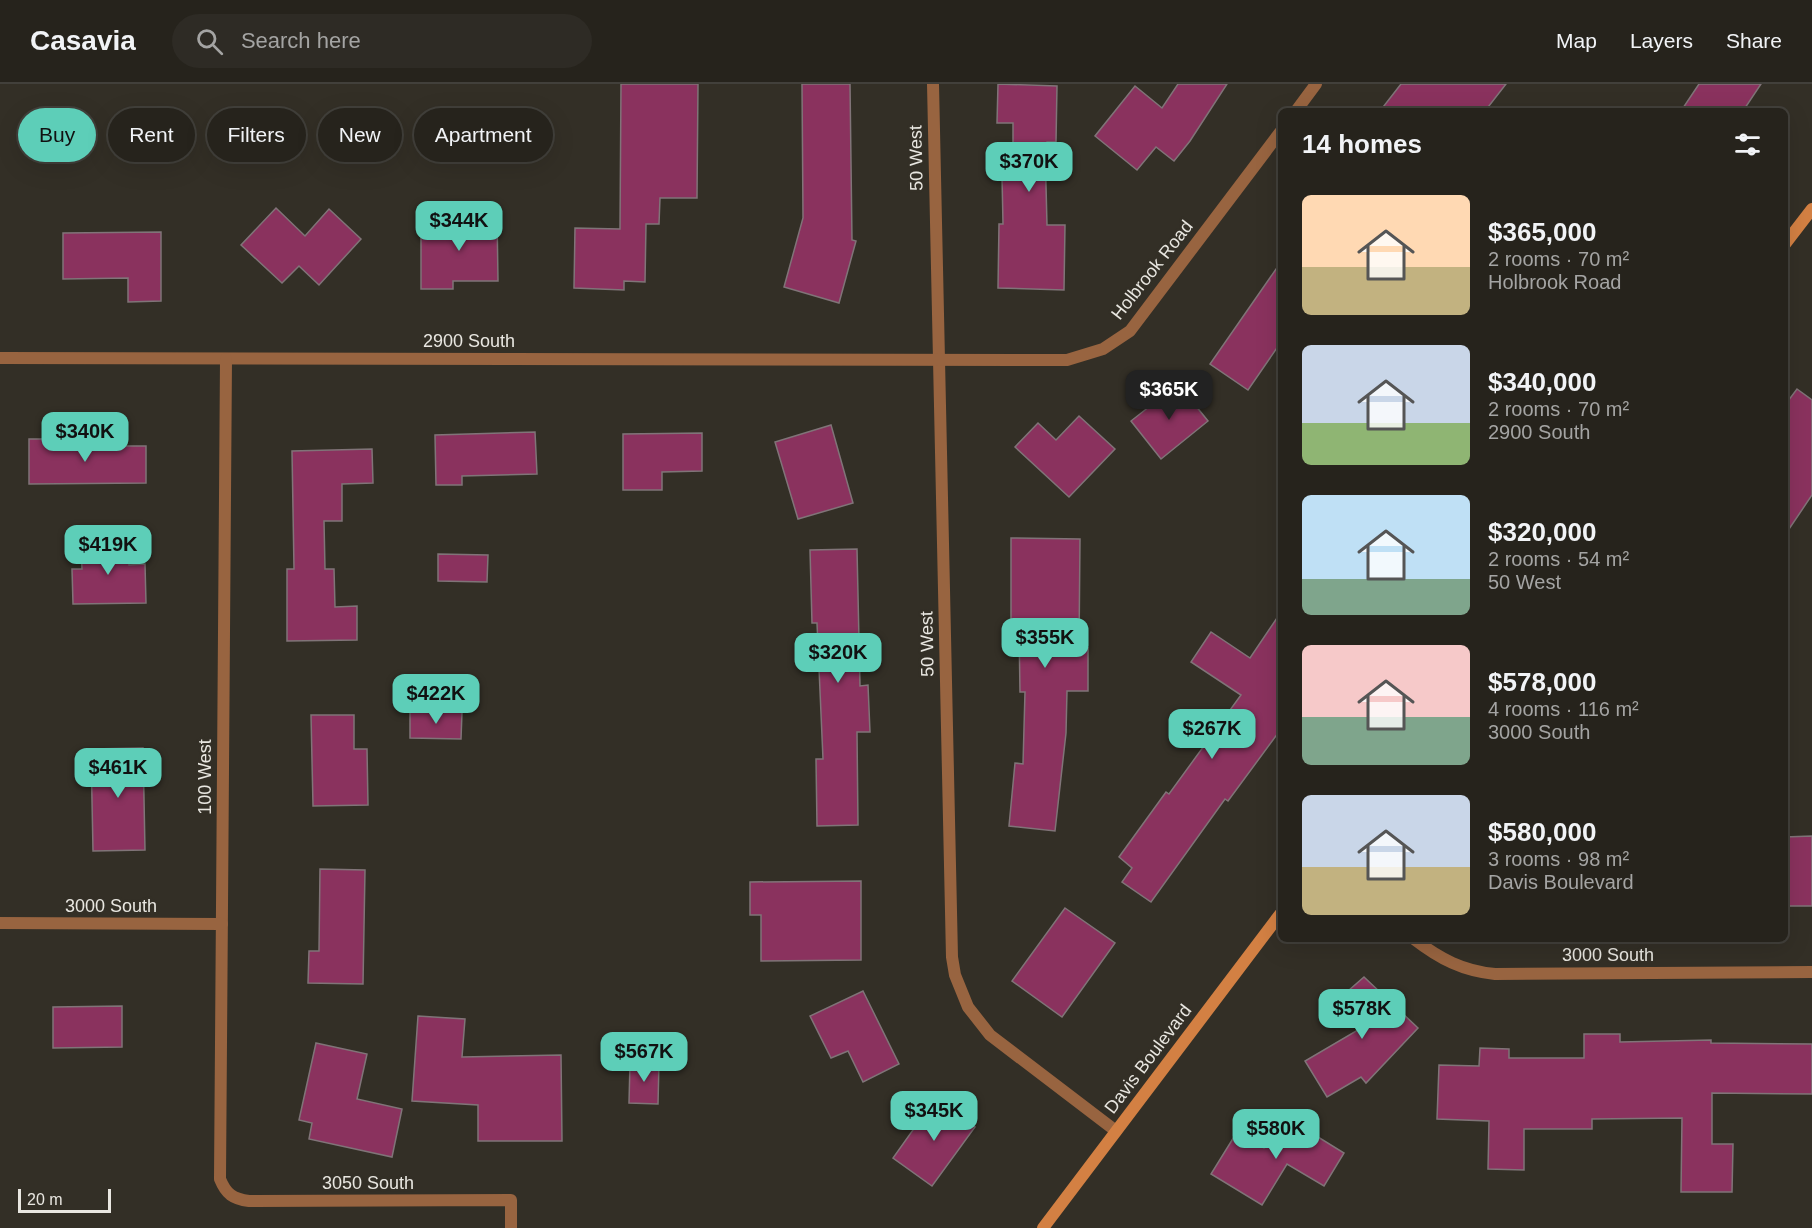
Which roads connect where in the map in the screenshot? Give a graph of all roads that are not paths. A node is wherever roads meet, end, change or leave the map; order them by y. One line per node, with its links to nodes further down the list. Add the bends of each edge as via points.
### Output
1 (933, 84): 9 (street, 50 West)
2 (1316, 84): 3 (street)
3 (1298, 108)
4 (1278, 135): 9 (street, Holbrook Road, via 1140,319 1117,340 1103,349 1067,360)
5 (1812, 209): 6 (street)
6 (1788, 240)
7 (0, 358): 8 (street, 2900 South)
8 (226, 359): 9 (street, 2900 South); 12 (street, 100 West)
9 (938, 360): 15 (street, 50 West, via 955,975 968,1007 990,1035)
10 (1278, 917): 15 (street, Davis Boulevard)
11 (0, 923): 12 (street, 3000 South)
12 (222, 924): 16 (street, 100 West, via 219,1171)
13 (1418, 942): 14 (street, 3000 South, via 1462,969 1495,974)
14 (1812, 972)
15 (1116, 1131): 18 (street, Davis Boulevard)
16 (227, 1193): 17 (street, 3050 South, via 249,1201 511,1200)
17 (511, 1228)
18 (1043, 1228)

